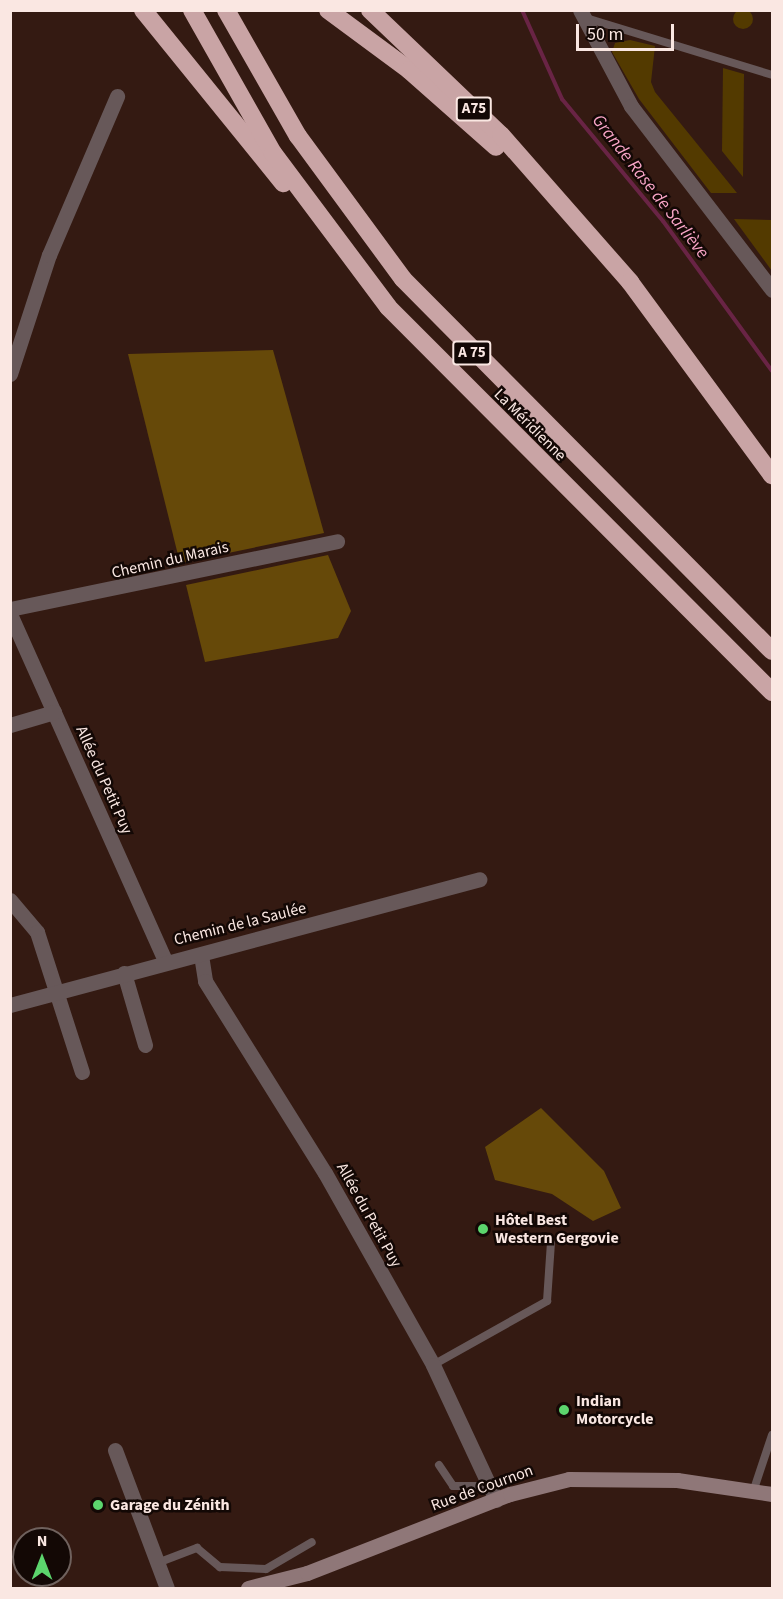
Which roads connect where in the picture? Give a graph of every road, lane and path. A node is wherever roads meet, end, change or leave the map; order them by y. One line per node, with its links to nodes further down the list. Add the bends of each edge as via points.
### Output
1 (142, 10): 10 (highway, via 255,155)
2 (192, 10): 10 (highway, La Méridienne / A 75, via 249,115)
3 (226, 10): 17 (highway, La Méridienne / A 75, via 298,136 403,279)
4 (328, 10): 9 (highway, via 409,70)
5 (370, 10): 9 (highway, A75, via 501,135)
6 (581, 14): 7 (lane); 11 (street, via 631,106)
7 (772, 75)
8 (117, 96): 12 (street, via 49,255)
9 (570, 216): 13 (highway, via 670,331)
10 (318, 219): 18 (highway, La Méridienne / A 75, via 388,307 496,421)
11 (772, 290)
12 (10, 374)
13 (772, 475)
14 (337, 541): 15 (street, Chemin du Marais)
15 (10, 609)
16 (10, 614): 19 (street, Allée du Petit Puy)
17 (772, 651)
18 (772, 692)
19 (54, 712): 20 (street); 24 (street, Allée du Petit Puy)
20 (10, 725)
21 (479, 879): 23 (street, Chemin de la Saulée)
22 (10, 900): 26 (street, via 37,932)
23 (201, 955): 24 (street, Chemin de la Saulée); 31 (street, Allée du Petit Puy, via 205,981 319,1164)
24 (165, 961): 25 (street, Chemin de la Saulée)
25 (124, 973): 26 (street, Chemin de la Saulée); 28 (street)
26 (58, 992): 27 (street, Chemin de la Saulée); 29 (street)
27 (10, 1005)
28 (145, 1045)
29 (82, 1072)
30 (551, 1243): 31 (lane, via 547,1301)
31 (433, 1365): 35 (street, Allée du Petit Puy)
32 (772, 1435): 36 (lane)
33 (115, 1450): 40 (street)
34 (439, 1465): 35 (lane, via 453,1486)
35 (488, 1486): 38 (street, Allée du Petit Puy)
36 (754, 1489): 37 (street, Rue de Cournon); 38 (street, Rue de Cournon, via 595,1477 538,1485)
37 (772, 1494)
38 (496, 1500): 42 (street, Rue de Cournon, via 307,1573)
39 (312, 1542): 40 (lane, via 266,1569 220,1567 197,1548)
40 (160, 1562): 41 (street)
41 (167, 1588)
42 (248, 1588)

